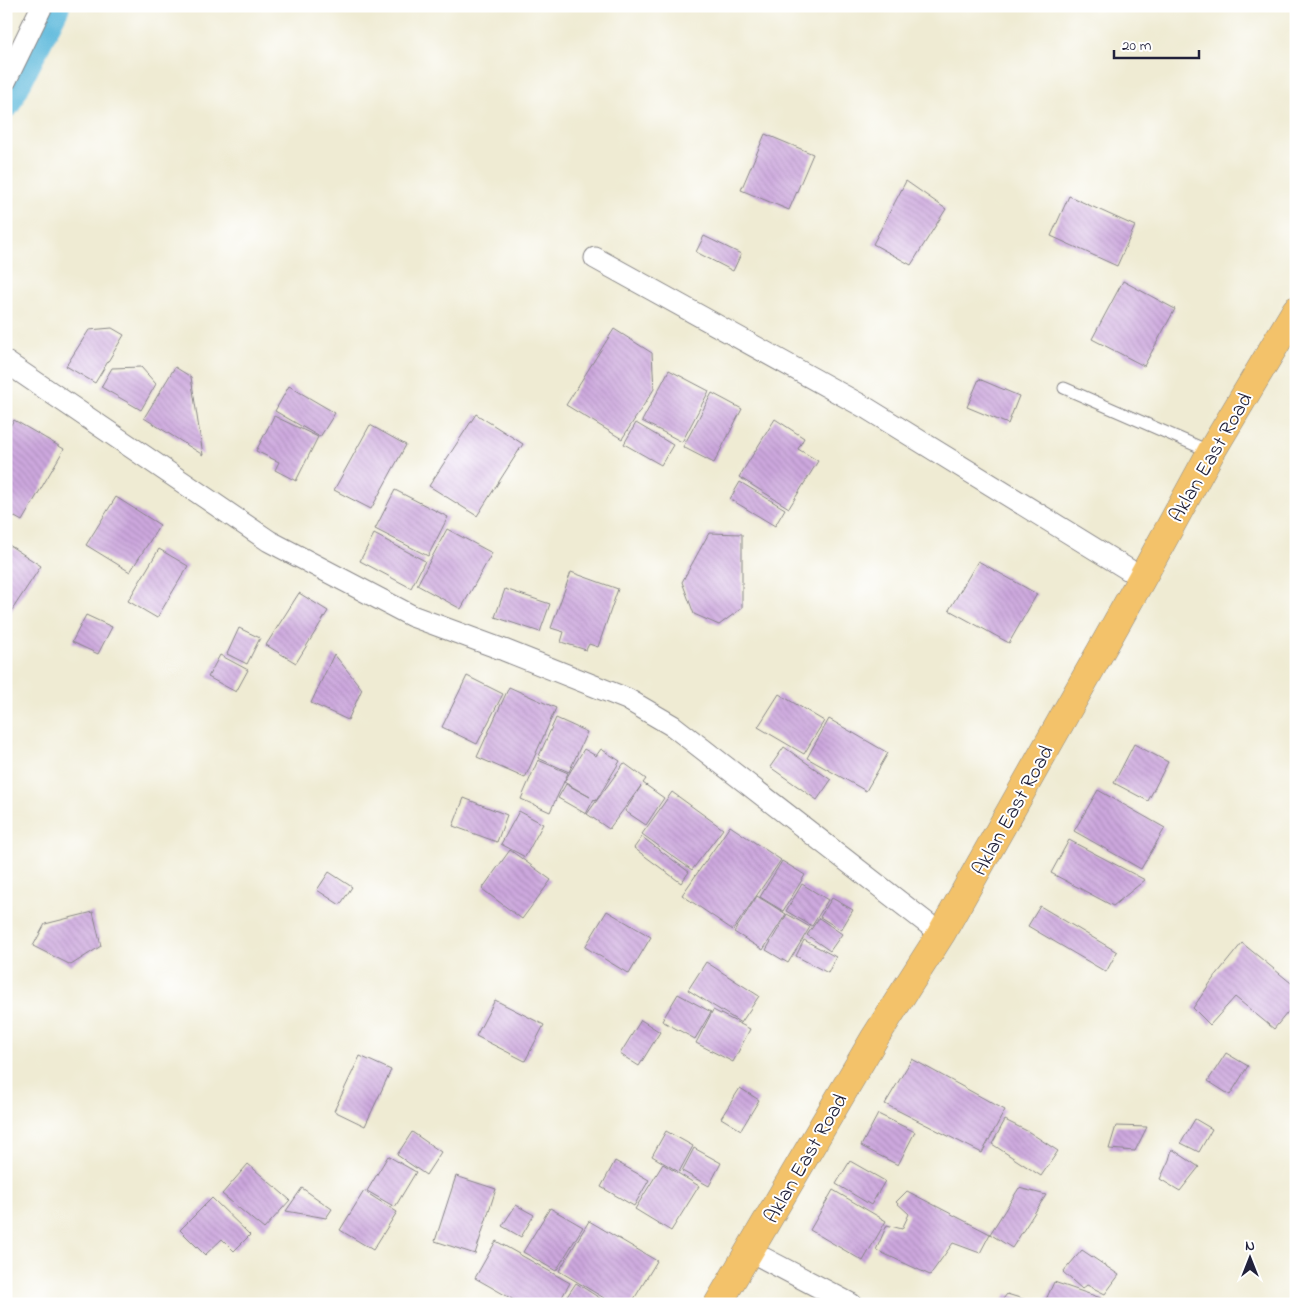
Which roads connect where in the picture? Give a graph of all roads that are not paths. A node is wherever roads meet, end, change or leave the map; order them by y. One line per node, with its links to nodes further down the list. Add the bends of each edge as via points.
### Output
1 (42, 6): 2 (street)
2 (6, 80)
3 (595, 258): 8 (street, via 868,409)
4 (1296, 310): 7 (main road, Aklan East Road)
5 (6, 362): 9 (street, via 269,541 412,616 627,699 673,726)
6 (1064, 388): 7 (lane)
7 (1211, 452): 8 (main road, Aklan East Road)
8 (1142, 578): 9 (main road, Aklan East Road)
9 (941, 934): 10 (main road, Aklan East Road, via 874,1040)
10 (750, 1251): 11 (main road, Aklan East Road); 12 (street)
11 (718, 1304)
12 (851, 1304)

